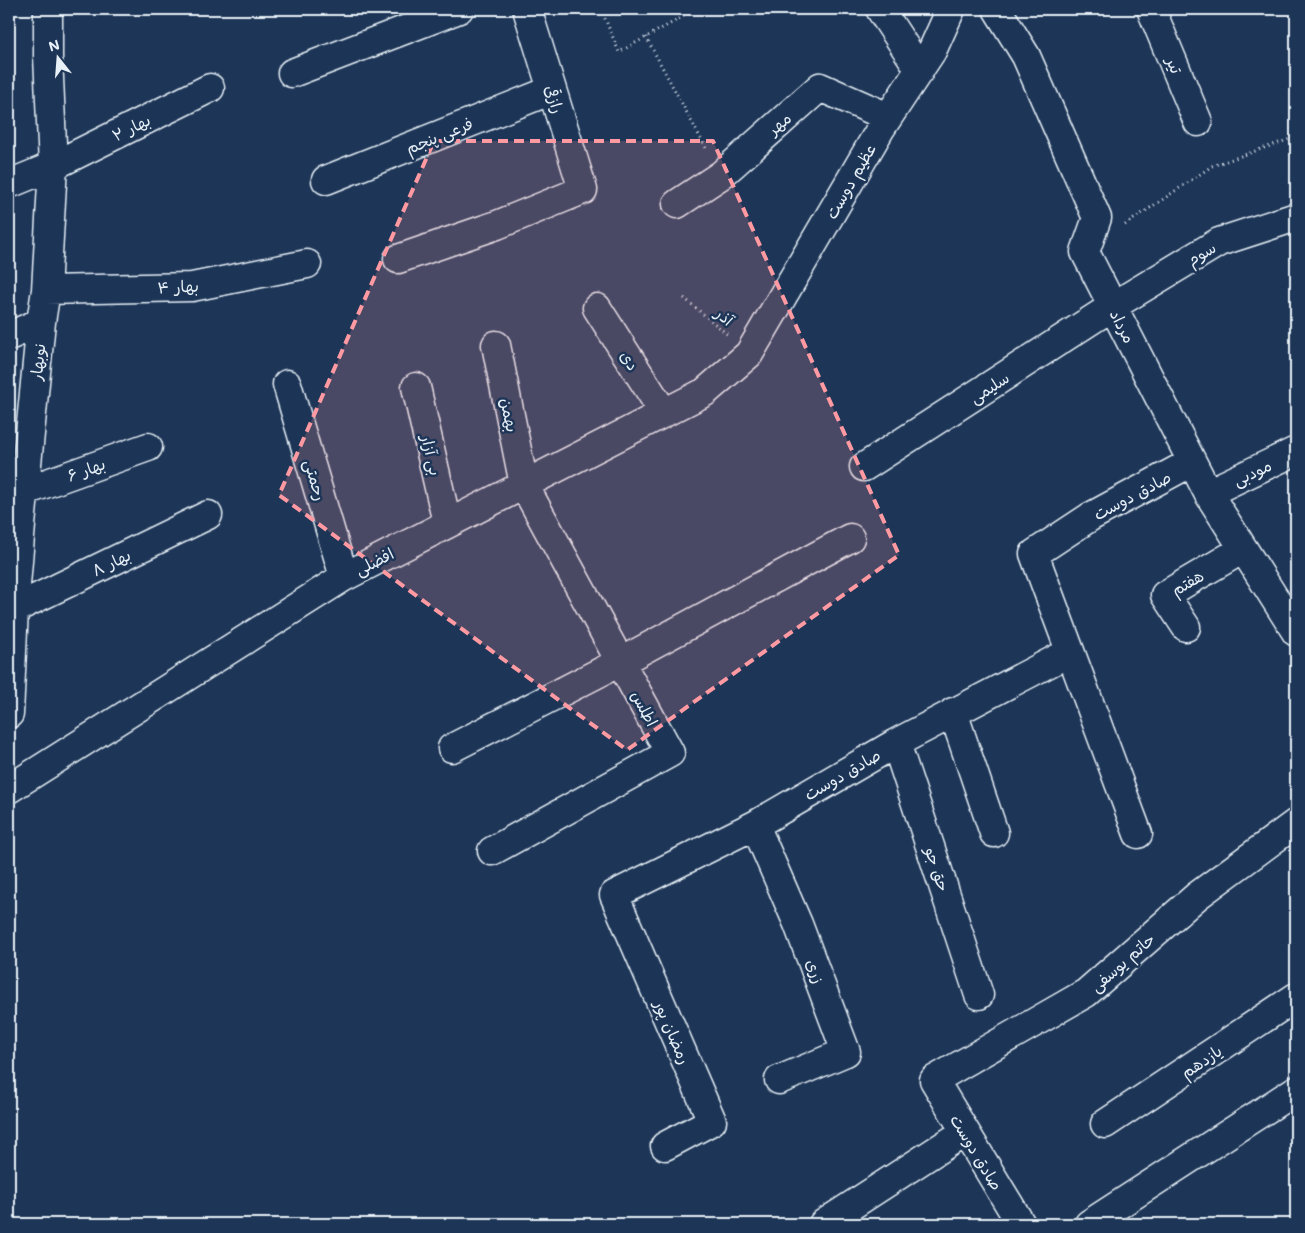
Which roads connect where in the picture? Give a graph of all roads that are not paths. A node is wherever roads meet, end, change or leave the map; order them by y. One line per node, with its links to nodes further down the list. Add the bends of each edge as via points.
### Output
1 (48, 9): 14 (street, نوبهار)
2 (459, 9): 9 (street)
3 (526, 9): 11 (street, رازقی)
4 (880, 9): 8 (street)
5 (951, 9): 8 (street, عظیم دوست)
6 (997, 9): 22 (street, مرداد, via 1026,56 1097,218 1085,252)
7 (1151, 9): 13 (street, تیر)
8 (920, 70): 12 (street, عظیم دوست)
9 (292, 73)
10 (210, 88): 14 (street, بهار ۲)
11 (552, 90): 15 (street, فرعی پنجم); 19 (street, رازقی, via 583,190 497,225)
12 (888, 117): 17 (street, مهر, via 820,87 720,175); 27 (street, عظیم دوست)
13 (1198, 122)
14 (53, 166): 16 (street, بهار ۲); 21 (street, نوبهار)
15 (326, 180)
16 (9, 184)
17 (677, 204)
18 (1296, 217): 22 (street, سوم, via 1219,242)
19 (398, 259)
20 (307, 264): 21 (street, بهار ۴, via 192,287)
21 (46, 290): 24 (street, نوبهار)
22 (1113, 306): 33 (street, مرداد); 34 (street, سلیمی)
23 (597, 308): 30 (street, دی)
24 (41, 322): 25 (street); 36 (street, نوبهار)
25 (9, 336)
26 (496, 345): 35 (street, بهمن)
27 (749, 354): 30 (street, افضلی, via 705,392)
28 (288, 384): 43 (street, رحمتی)
29 (416, 387): 39 (street, بی آزار)
30 (664, 413): 35 (street, افضلی)
31 (148, 447): 36 (street, بهار ۶)
32 (1296, 451): 37 (street, مودبی)
33 (1192, 462): 37 (street, مرداد); 47 (street, صادق دوست, via 1090,517 1034,554)
34 (864, 467)
35 (524, 485): 39 (street, افضلی); 48 (street, اطلس)
36 (25, 491): 40 (street, نوبهار)
37 (1208, 493): 42 (street, مرداد)
38 (208, 515): 44 (street, بهار ۸)
39 (447, 524): 43 (street, افضلی)
40 (15, 526): 44 (street, نوبهار)
41 (850, 538): 48 (street)
42 (1243, 549): 45 (street, هفتم, via 1165,595); 46 (street, مرداد)
43 (344, 577): 53 (street, افضلی)
44 (14, 609): 50 (street, نوبهار)
45 (1186, 627)
46 (1296, 632)
47 (1070, 652): 49 (street, صادق دوست); 57 (street, صادق دوست)
48 (620, 662): 52 (street); 58 (street, اطلس, via 670,753)
49 (953, 712): 51 (street, صادق دوست); 56 (street)
50 (9, 714)
51 (896, 743): 55 (street, صادق دوست); 60 (street, حق جو)
52 (452, 748)
53 (9, 789)
54 (1296, 823): 63 (street, حاتم یوسفی, via 1197,896 1086,993)
55 (755, 825): 59 (street, صادق دوست); 62 (street, زری, via 798,924 846,1052)
56 (994, 833)
57 (1138, 834)
58 (492, 851)
59 (614, 895): 67 (street, رمضان پور, via 712,1121)
60 (980, 995)
61 (1296, 997): 65 (street, یازدهم)
62 (779, 1080)
63 (934, 1080): 66 (street, صادق دوست)
64 (1296, 1090): 70 (street)
65 (1105, 1124)
66 (965, 1132): 68 (street); 69 (street, صادق دوست)
67 (665, 1146)
68 (823, 1224)
69 (1021, 1224)
70 (1089, 1224)

